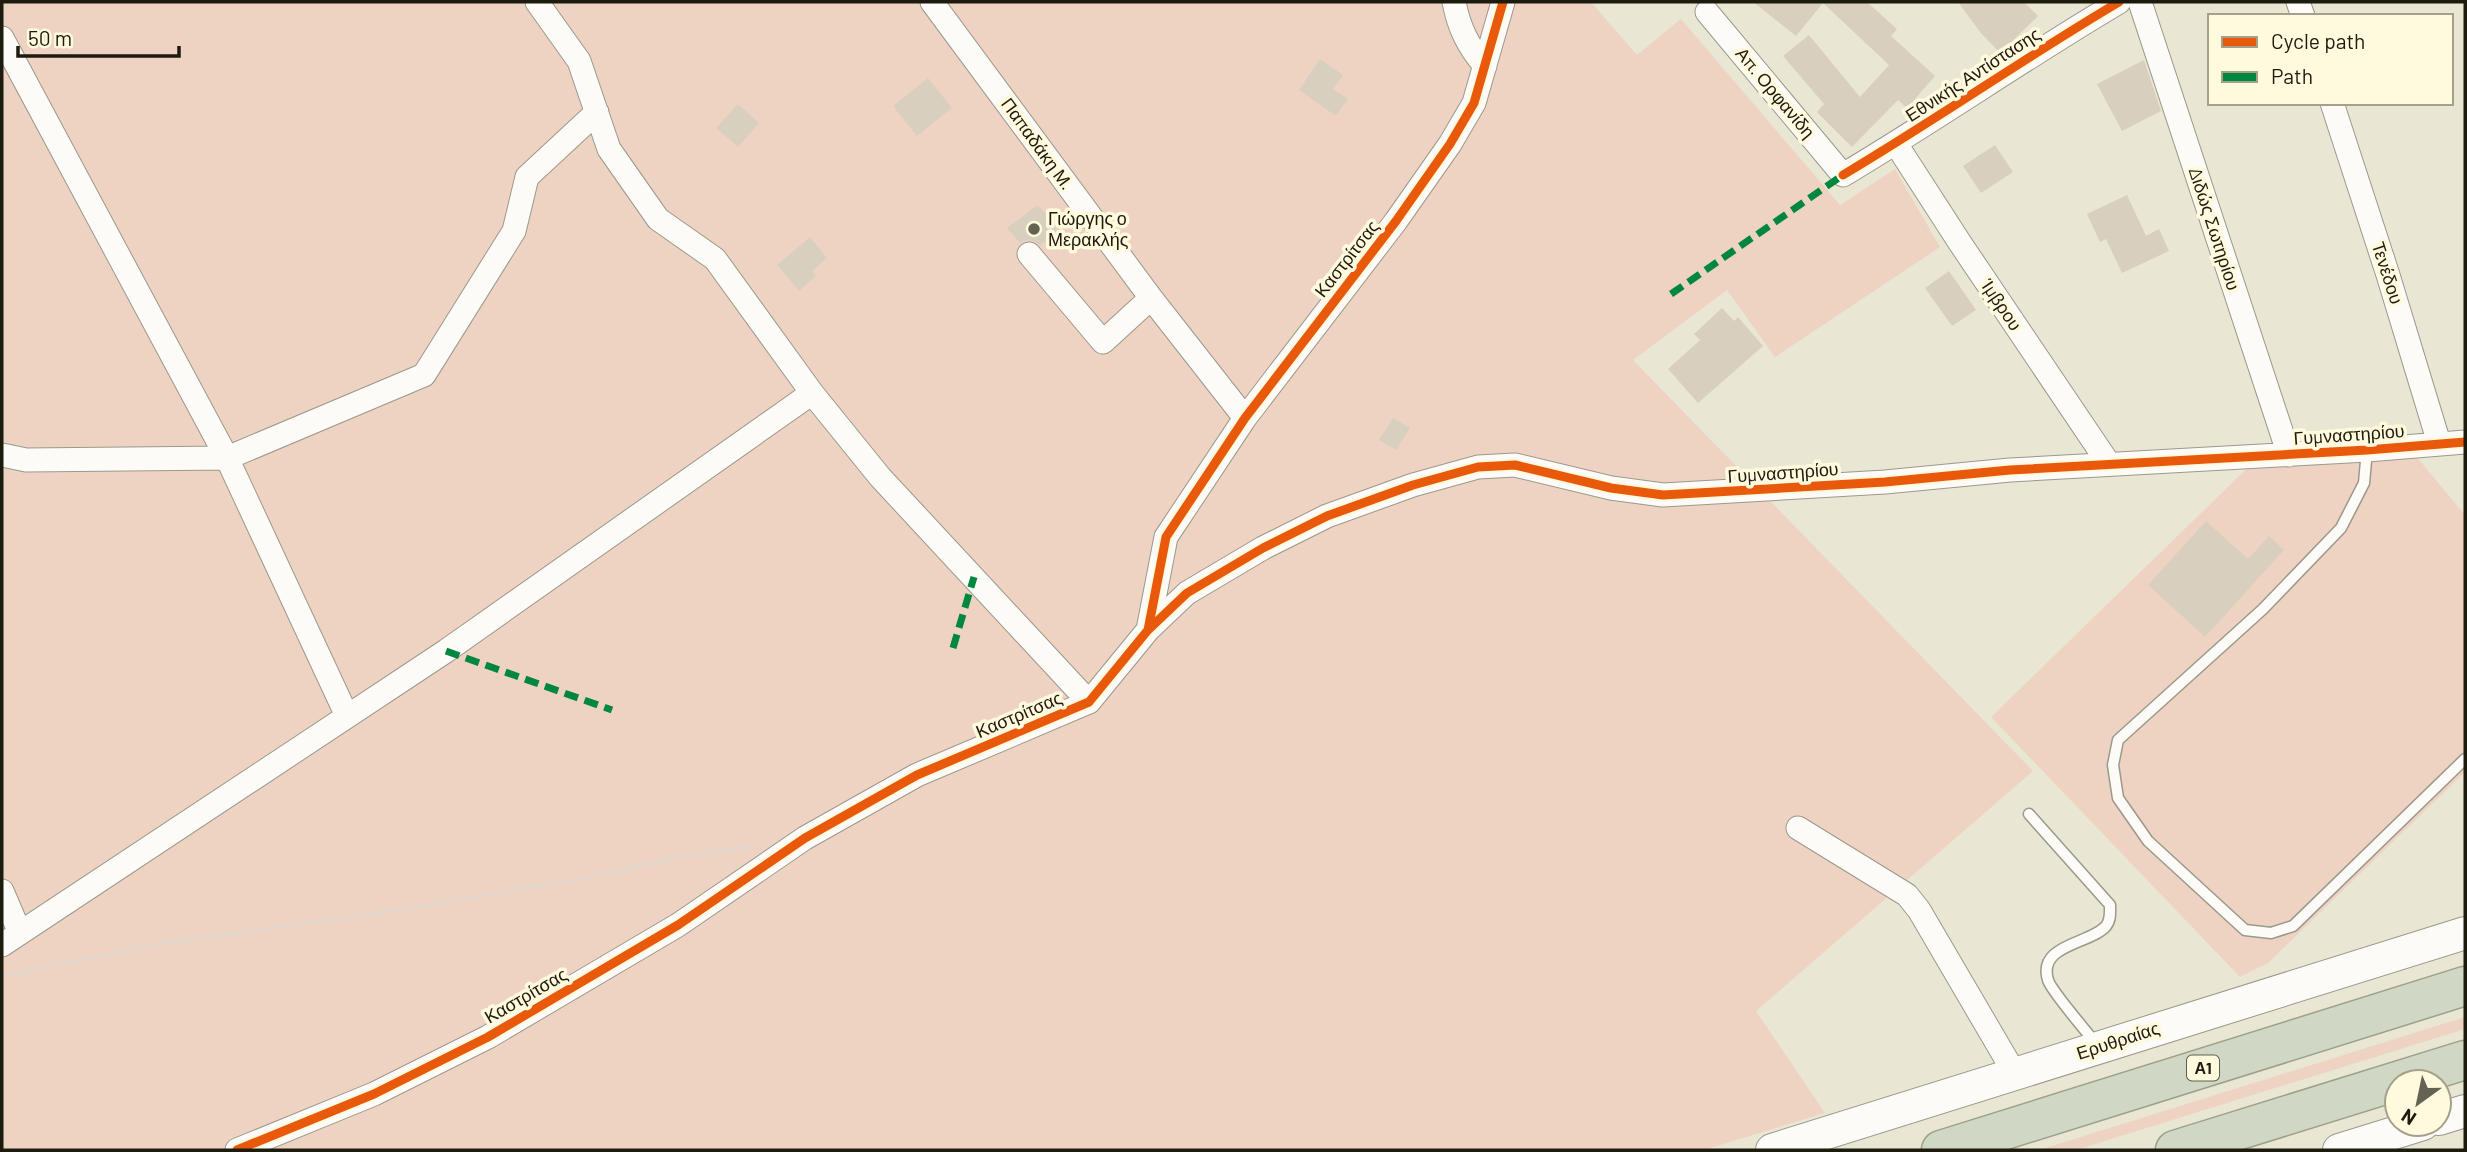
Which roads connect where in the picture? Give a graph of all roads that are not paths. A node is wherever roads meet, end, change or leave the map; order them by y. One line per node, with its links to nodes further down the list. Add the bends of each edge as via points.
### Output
1 (537, 2): 11 (street, via 579,61)
2 (932, 2): 15 (street, Παπαδάκη Μ.)
3 (1454, 2): 9 (street, via 1469,48)
4 (1503, 2): 9 (street, Καστρίτσας)
5 (2119, 2): 12 (street, Εθνικής Αντίστασης)
6 (2140, 2): 22 (street, Διδώς Σωτηρίου)
7 (1707, 12): 13 (street, Απ. Ορφανίδη)
8 (2, 38): 23 (street)
9 (1485, 66): 17 (street, Καστρίτσας, via 1474,103 1450,144)
10 (2333, 105): 19 (street, Τενέδου)
11 (597, 112): 16 (street, via 609,149 658,219 715,259); 23 (street, via 527,177 514,231 424,375)
12 (1896, 144): 13 (street, Εθνικής Αντίστασης); 24 (street, Ίμβρου)
13 (1843, 175)
14 (1029, 254): 15 (street, via 1103,342)
15 (1151, 298): 17 (street, Παπαδάκη Μ.)
16 (812, 393): 26 (street, via 880,477); 27 (street)
17 (1244, 418): 25 (street, Καστρίτσας, via 1166,537)
18 (2465, 442): 19 (street, Γυμναστηρίου)
19 (2439, 443): 20 (street, Γυμναστηρίου)
20 (2367, 450): 22 (street, Γυμναστηρίου); 28 (lane, via 2364,483 2341,528 2263,609 2118,740 2113,765 2118,799 2148,841 2245,930 2271,933 2293,926)
21 (2, 455): 23 (street, via 26,460)
22 (2289, 455): 24 (street, Γυμναστηρίου)
23 (227, 458): 27 (street)
24 (2109, 464): 25 (street, Γυμναστηρίου, via 1662,495 1515,465 1478,467 1327,516 1187,593)
25 (1148, 630): 26 (street, Καστρίτσας)
26 (1089, 702): 39 (street, Καστρίτσας, via 917,775 805,838 678,925 488,1037 374,1094)
27 (347, 716): 33 (street)
28 (2465, 759)
29 (2029, 814): 35 (lane, via 2110,905 2106,927 2052,955 2047,968 2048,981)
30 (1798, 828): 37 (street, via 1907,895)
31 (2, 891): 33 (street)
32 (2465, 933): 35 (main road, Ερυθραίας)
33 (11, 939)
34 (2465, 986): 41 (highway, Α1)
35 (2099, 1047): 37 (main road, Ερυθραίας)
36 (2465, 1059): 42 (highway)
37 (2015, 1073): 40 (main road, Ερυθραίας)
38 (2383, 1136): 43 (main road)
39 (237, 1150)
40 (1772, 1150)
41 (1941, 1150)
42 (2175, 1150)
43 (2339, 1150)

